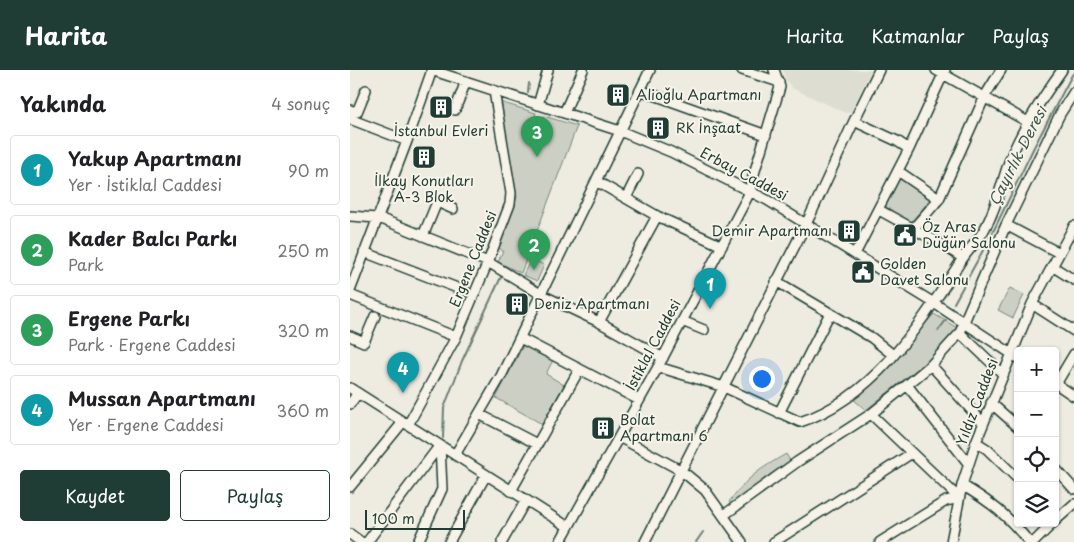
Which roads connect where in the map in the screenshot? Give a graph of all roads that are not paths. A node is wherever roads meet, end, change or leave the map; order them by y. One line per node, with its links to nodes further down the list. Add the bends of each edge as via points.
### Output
1 (432, 70): 11 (street, Erbay Caddesi); 27 (street)
2 (548, 70): 18 (street)
3 (583, 70): 21 (street)
4 (650, 70): 14 (street)
5 (742, 70): 12 (street)
6 (774, 70): 12 (street, İstiklal Caddesi)
7 (879, 70): 23 (street)
8 (1002, 70): 17 (street)
9 (1062, 70): 24 (street)
10 (941, 71): 17 (street); 28 (street)
11 (466, 82): 15 (street, Erbay Caddesi); 20 (street)
12 (778, 82): 26 (street, İstiklal Caddesi, via 780,88)
13 (366, 90): 19 (street, via 357,112)
14 (640, 90): 25 (street); 26 (street)
15 (494, 91): 18 (street, Erbay Caddesi); 50 (street, Ergene Caddesi, via 511,198)
16 (1074, 92): 41 (street)
17 (984, 96): 24 (street); 34 (street)
18 (538, 105): 21 (street, Erbay Caddesi)
19 (350, 110)
20 (455, 110)
21 (564, 113): 25 (street, Erbay Caddesi)
22 (350, 119): 27 (street)
23 (854, 121): 28 (street); 40 (street)
24 (1028, 122): 49 (street, via 1010,159 993,213)
25 (620, 131): 31 (street); 32 (street, Erbay Caddesi, via 671,152)
26 (766, 135): 32 (street, İstiklal Caddesi)
27 (407, 141): 39 (street)
28 (909, 149): 29 (street)
29 (898, 171): 34 (street); 36 (street)
30 (638, 174): 33 (street)
31 (596, 181): 33 (street); 56 (street)
32 (750, 192): 40 (street, Erbay Caddesi); 45 (street, İstiklal Caddesi)
33 (626, 198): 38 (street)
34 (939, 199): 43 (street)
35 (453, 209): 44 (street, via 437,202)
36 (879, 210): 43 (street); 48 (street)
37 (350, 216): 39 (street)
38 (657, 216): 45 (street); 63 (street)
39 (377, 218): 44 (street); 46 (street)
40 (805, 223): 48 (street, Erbay Caddesi); 53 (street)
41 (1006, 225): 47 (street); 64 (street)
42 (1074, 226): 47 (street, Yıldız Caddesi)
43 (913, 229): 49 (street)
44 (423, 236): 50 (street)
45 (722, 246): 62 (street, İstiklal Caddesi)
46 (364, 252): 54 (street); 55 (street)
47 (1059, 253): 51 (street, Yıldız Caddesi)
48 (855, 254): 58 (street, Erbay Caddesi)
49 (963, 258): 58 (street)
50 (488, 262): 56 (street); 69 (street, Ergene Caddesi)
51 (1052, 266): 52 (street); 59 (street, Yıldız Caddesi)
52 (1074, 280)
53 (776, 281): 60 (street); 83 (street)
54 (350, 291)
55 (465, 291)
56 (542, 294): 63 (street); 70 (street)
57 (350, 295): 69 (street)
58 (934, 303): 64 (street, Erbay Caddesi); 73 (street)
59 (1032, 304): 66 (street); 71 (street, Yıldız Caddesi)
60 (830, 313): 73 (street); 89 (street)
61 (375, 316): 68 (street, via 364,342)
62 (682, 321): 65 (street); 75 (street, İstiklal Caddesi)
63 (599, 322): 75 (street)
64 (964, 322): 67 (street); 74 (street, Erbay Caddesi)
65 (704, 330)
66 (1074, 331)
67 (960, 334): 76 (street); 79 (street)
68 (350, 336)
69 (456, 337): 93 (street, Ergene Caddesi)
70 (520, 338): 78 (street); 90 (street)
71 (1017, 347)
72 (1074, 354): 80 (street)
73 (893, 355): 89 (street, via 857,391 811,418 800,422)
74 (1014, 355): 79 (street, Yıldız Caddesi)
75 (663, 358): 77 (street, İstiklal Caddesi)
76 (931, 365): 81 (street); 92 (street)
77 (658, 367): 83 (street); 86 (street, İstiklal Caddesi)
78 (579, 370): 86 (street); 97 (street)
79 (1003, 374): 87 (street, Yıldız Caddesi)
80 (1059, 378)
81 (907, 385): 91 (street); 101 (street)
82 (1059, 385): 85 (street)
83 (724, 387): 89 (street); 102 (street)
84 (354, 391): 88 (street); 93 (street)
85 (1074, 396)
86 (639, 400): 95 (street, İstiklal Caddesi)
87 (991, 403): 92 (street, Yıldız Caddesi); 94 (street)
88 (350, 404)
89 (779, 413)
90 (479, 414): 97 (street); 100 (street)
91 (871, 414): 99 (street); 113 (street)
92 (983, 422): 96 (street, Yıldız Caddesi)
93 (405, 423): 98 (street); 107 (street, Ergene Caddesi)
94 (1014, 423)
95 (619, 436): 102 (street); 115 (street, İstiklal Caddesi)
96 (976, 442): 101 (street, Yıldız Caddesi); 105 (street)
97 (537, 444): 109 (street)
98 (440, 445): 100 (street); 119 (street); 120 (street, via 442,489)
99 (912, 454): 110 (street); 126 (street)
100 (455, 455): 104 (street)
101 (968, 463): 106 (street, Yıldız Caddesi)
102 (682, 471): 113 (street, via 705,490); 124 (street)
103 (1059, 472): 108 (street)
104 (486, 475): 109 (street); 121 (street)
105 (1014, 475)
106 (962, 486): 110 (street, Yıldız Caddesi); 129 (street, via 1000,510)
107 (350, 487)
108 (1074, 489)
109 (511, 491): 111 (street)
110 (959, 498): 127 (street, via 946,502); 128 (street, Yıldız Caddesi)
111 (526, 500): 115 (street); 122 (street)
112 (1074, 504): 114 (street)
113 (719, 509): 125 (street)
114 (1059, 518)
115 (568, 526): 123 (street, İstiklal Caddesi)
116 (1050, 527): 130 (street)
117 (350, 534): 118 (street)
118 (361, 542)
119 (367, 542)
120 (418, 542)
121 (449, 542)
122 (502, 542)
123 (560, 542)
124 (645, 542)
125 (742, 542)
126 (774, 542)
127 (880, 542)
128 (951, 542)
129 (1029, 542)
130 (1034, 542)

